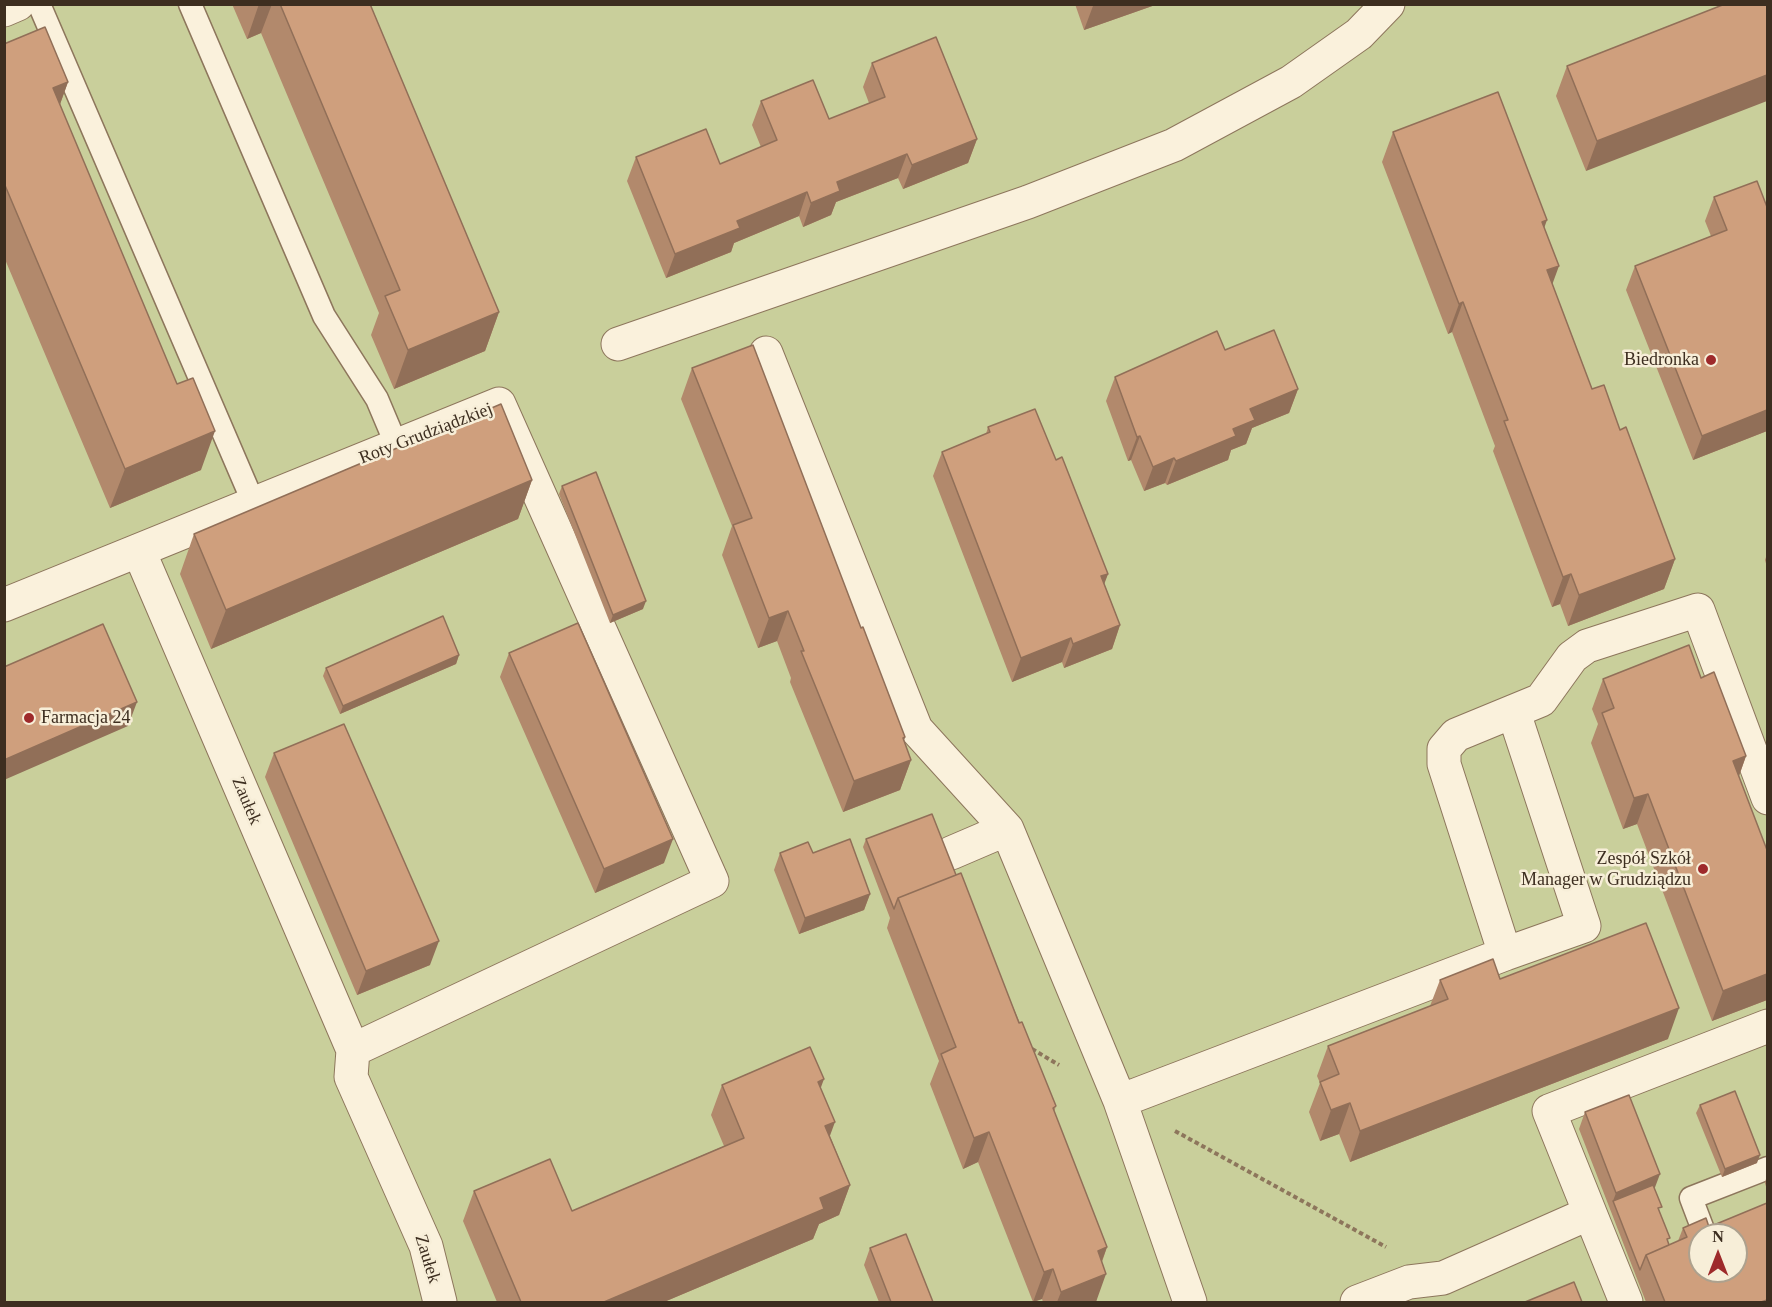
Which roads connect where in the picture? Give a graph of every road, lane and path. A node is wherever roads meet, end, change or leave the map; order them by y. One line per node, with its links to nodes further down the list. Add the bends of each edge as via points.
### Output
1 (18, 4): 5 (street)
2 (39, 4): 9 (lane)
3 (190, 4): 8 (lane, via 324,316 376,399)
4 (1388, 4): 6 (street, via 1359,34 1291,82 1174,145 990,216)
5 (4, 10)
6 (618, 344)
7 (766, 353): 14 (street, via 916,729)
8 (396, 444): 9 (street, Roty Grudziądzkiej); 18 (street, Roty Grudziądzkiej, via 499,404 712,881)
9 (254, 504): 10 (street, Roty Grudziądzkiej)
10 (139, 551): 11 (street, Roty Grudziądzkiej); 18 (street, Zaułek)
11 (4, 605)
12 (1514, 713): 13 (street, via 1541,700 1572,657 1587,646 1698,610); 16 (street, via 1456,735 1444,749 1444,764); 16 (street, via 1584,926)
13 (1767, 798)
14 (1007, 829): 15 (street); 19 (street)
15 (951, 853)
16 (1505, 954): 19 (street)
17 (1767, 1026): 21 (street, via 1549,1111)
18 (353, 1050): 24 (street, Zaułek, via 351,1077 426,1246)
19 (1120, 1101): 25 (street)
20 (1767, 1168): 22 (lane, via 1691,1198)
21 (1590, 1213): 23 (street); 27 (street)
22 (1700, 1223)
23 (1414, 1292): 26 (street)
24 (440, 1302)
25 (1190, 1302)
26 (1357, 1302)
27 (1626, 1302)

